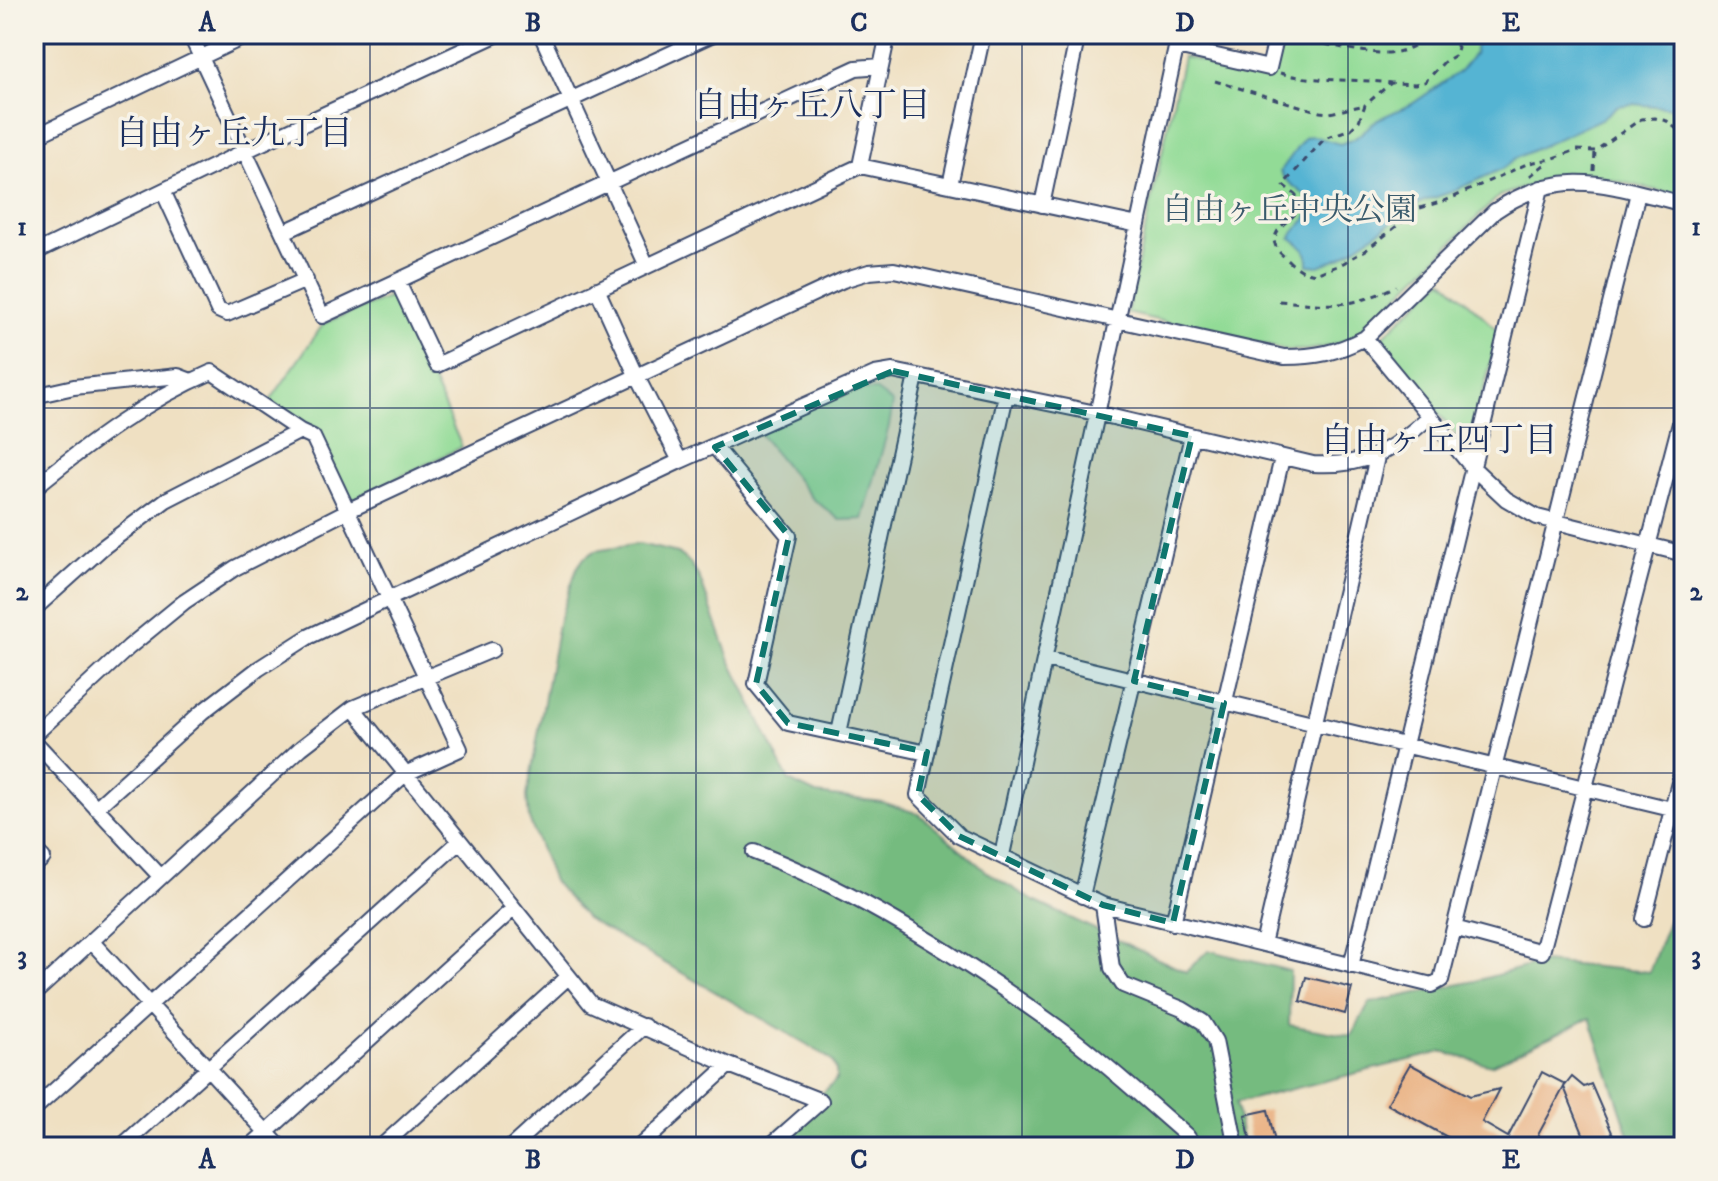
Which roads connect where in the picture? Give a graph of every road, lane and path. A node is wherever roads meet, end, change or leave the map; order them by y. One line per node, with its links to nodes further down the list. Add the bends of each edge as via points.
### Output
1 (190, 34): 13 (street)
2 (250, 34): 13 (street)
3 (498, 34): 22 (street)
4 (541, 34): 18 (street)
5 (713, 34): 18 (street)
6 (888, 34): 14 (street)
7 (983, 34): 27 (street)
8 (1078, 34): 32 (street)
9 (1277, 34): 15 (street)
10 (1323, 34): 11 (path, via 1324,44 1391,52)
11 (1436, 35): 17 (path, via 1452,39 1456,55 1425,82)
12 (1178, 40): 15 (street); 33 (street)
13 (201, 57): 21 (street); 22 (street)
14 (881, 66): 24 (street); 25 (street, via 856,68)
15 (1269, 68): 17 (path, via 1301,79)
16 (1215, 81): 19 (path, via 1320,112)
17 (1391, 83): 19 (path)
18 (572, 100): 25 (street); 34 (street)
19 (1365, 105): 23 (path, via 1351,129 1325,138 1283,185 1296,195 1299,207 1276,230 1274,241 1283,257 1303,271 1315,274 1340,265 1420,208 1529,163 1577,150)
20 (1684, 135): 23 (path, via 1667,121 1641,119)
21 (34, 137)
22 (245, 151): 29 (street); 34 (street)
23 (1595, 151): 26 (path)
24 (860, 166): 27 (street); 36 (street)
25 (610, 182): 36 (street); 38 (street)
26 (1594, 183): 28 (street); 30 (street)
27 (950, 185): 32 (street)
28 (1541, 188): 43 (street, via 1495,211); 58 (street)
29 (163, 191): 35 (street); 37 (street, via 218,310 227,314)
30 (1638, 193): 31 (street); 61 (street)
31 (1684, 204)
32 (1042, 205): 33 (street)
33 (1138, 225): 42 (street)
34 (284, 232): 37 (street)
35 (34, 253)
36 (647, 266): 40 (street)
37 (306, 280): 38 (street, via 322,316)
38 (398, 282): 40 (street, via 437,365)
39 (1405, 282): 41 (path, via 1358,303)
40 (597, 289): 45 (street)
41 (1279, 301)
42 (1117, 318): 43 (street, via 1284,357 1317,357); 45 (street, via 894,270 869,272); 50 (street)
43 (1365, 338): 51 (street)
44 (916, 376): 47 (street); 54 (street, via 875,374); 73 (street)
45 (637, 377): 57 (street); 60 (street)
46 (191, 381): 48 (street, via 178,376); 52 (street, via 212,372); 59 (street, via 89,443)
47 (1006, 395): 50 (street); 76 (street)
48 (34, 396)
49 (1684, 408): 62 (street)
50 (1096, 413): 53 (street); 67 (street)
51 (1430, 416): 55 (street); 58 (street)
52 (300, 431): 60 (street, via 313,437); 65 (street, via 166,500)
53 (1192, 436): 56 (street); 69 (street)
54 (715, 447): 57 (street); 73 (street, via 789,536 756,684 788,723)
55 (1377, 457): 56 (street, via 1333,465); 72 (street)
56 (1282, 458): 70 (street)
57 (680, 461): 64 (street)
58 (1472, 467): 61 (street, via 1506,499); 75 (street)
59 (34, 488)
60 (347, 511): 64 (street); 74 (street, via 235,568 184,602)
61 (1556, 523): 62 (street); 78 (street)
62 (1648, 545): 63 (street); 80 (street)
63 (1684, 554)
64 (389, 599): 68 (street); 81 (street, via 308,637 258,669)
65 (37, 602)
66 (492, 650): 68 (street)
67 (1045, 659): 69 (street); 86 (street)
68 (426, 678): 71 (street); 79 (street, via 460,749)
69 (1134, 681): 70 (street); 89 (street)
70 (1224, 703): 72 (street); 93 (street)
71 (353, 708): 79 (street); 88 (street)
72 (1315, 725): 75 (street); 96 (street)
73 (839, 733): 76 (street)
74 (34, 738): 81 (street)
75 (1404, 746): 78 (street); 97 (street)
76 (927, 753): 86 (street, via 918,795 959,836)
77 (1684, 763): 82 (street)
78 (1494, 767): 80 (street); 94 (street)
79 (405, 774): 83 (street); 100 (street)
80 (1583, 789): 82 (street); 94 (street, via 1542,952)
81 (96, 808): 88 (street)
82 (1678, 810): 92 (street)
83 (459, 842): 91 (street); 103 (street)
84 (34, 849): 87 (street, via 43,858)
85 (754, 852): 113 (street, via 844,891 945,951 1061,1029)
86 (1002, 855): 89 (street)
87 (34, 866)
88 (160, 876): 95 (street)
89 (1082, 896): 90 (street)
90 (1103, 905): 93 (street); 114 (street, via 1112,968 1123,985 1182,1009 1203,1022 1215,1041)
91 (513, 909): 98 (street); 105 (street)
92 (1644, 919)
93 (1173, 923): 96 (street)
94 (1454, 928): 97 (street, via 1441,980 1432,985)
95 (92, 942): 99 (street); 100 (street)
96 (1263, 944): 97 (street)
97 (1351, 966)
98 (568, 977): 101 (street, via 591,1004); 109 (street)
99 (34, 994)
100 (149, 1003): 103 (street); 104 (street)
101 (644, 1026): 102 (street); 110 (street)
102 (729, 1065): 111 (street); 112 (street, via 821,1101)
103 (207, 1068): 105 (street); 106 (street)
104 (34, 1109)
105 (266, 1132): 107 (street); 108 (street)
106 (121, 1147)
107 (250, 1147)
108 (280, 1147)
109 (381, 1147)
110 (511, 1147)
111 (639, 1147)
112 (769, 1147)
113 (1195, 1147)
114 (1236, 1147)

